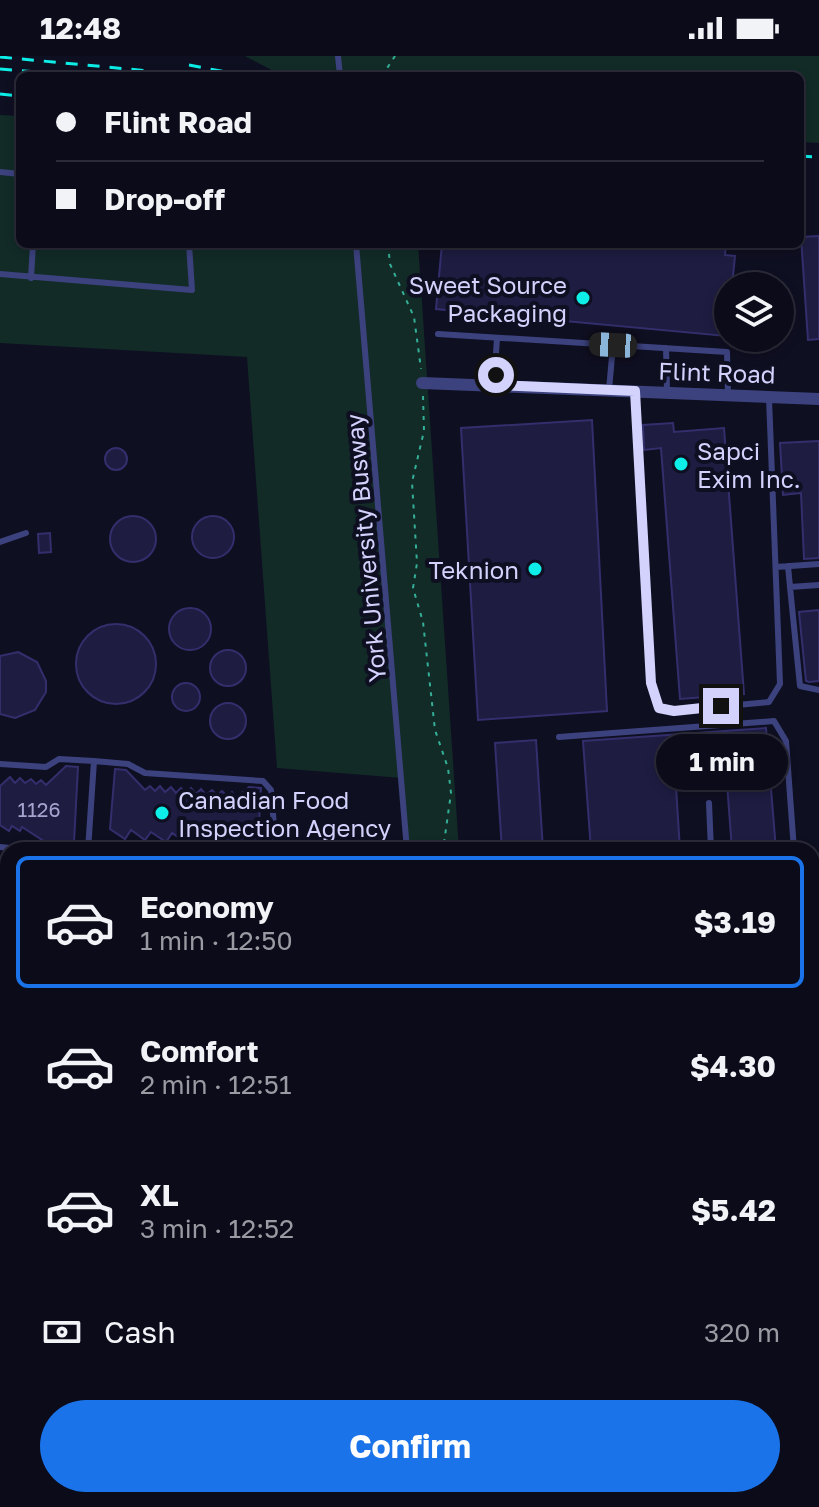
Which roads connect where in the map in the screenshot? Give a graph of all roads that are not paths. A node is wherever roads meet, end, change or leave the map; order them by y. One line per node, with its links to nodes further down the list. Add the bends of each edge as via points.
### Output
1 (33, 248): 5 (lane)
2 (189, 248): 5 (lane, via 192,290)
3 (356, 248): 32 (lane, York University Busway)
4 (0, 274): 5 (lane)
5 (31, 278)
6 (438, 334): 7 (lane)
7 (497, 338): 8 (lane); 11 (lane)
8 (613, 345): 9 (lane); 12 (lane)
9 (666, 348): 14 (lane); 15 (lane, via 727,352)
10 (422, 383): 11 (street, Flint Road)
11 (494, 385): 12 (street, Flint Road)
12 (609, 390): 13 (street, Flint Road)
13 (635, 391): 14 (street, Flint Road); 22 (lane, via 651,683 659,708 769,702 780,684)
14 (667, 392): 15 (street, Flint Road)
15 (728, 395): 16 (street, Flint Road)
16 (769, 397): 17 (street, Flint Road); 22 (lane)
17 (819, 399)
18 (26, 533): 19 (lane)
19 (0, 542)
20 (819, 564): 21 (lane)
21 (788, 566): 22 (lane); 24 (lane)
22 (776, 567)
23 (819, 585): 24 (lane)
24 (790, 587): 25 (lane, via 800,686)
25 (819, 690)
26 (559, 737): 34 (lane, via 774,721 786,741)
27 (94, 761): 28 (lane, via 59,759 46,767); 30 (lane); 31 (lane, via 128,764 145,773 263,781 271,790)
28 (0, 764)
29 (709, 803): 33 (lane)
30 (89, 842)
31 (275, 842)
32 (406, 842)
33 (711, 842)
34 (793, 842)

